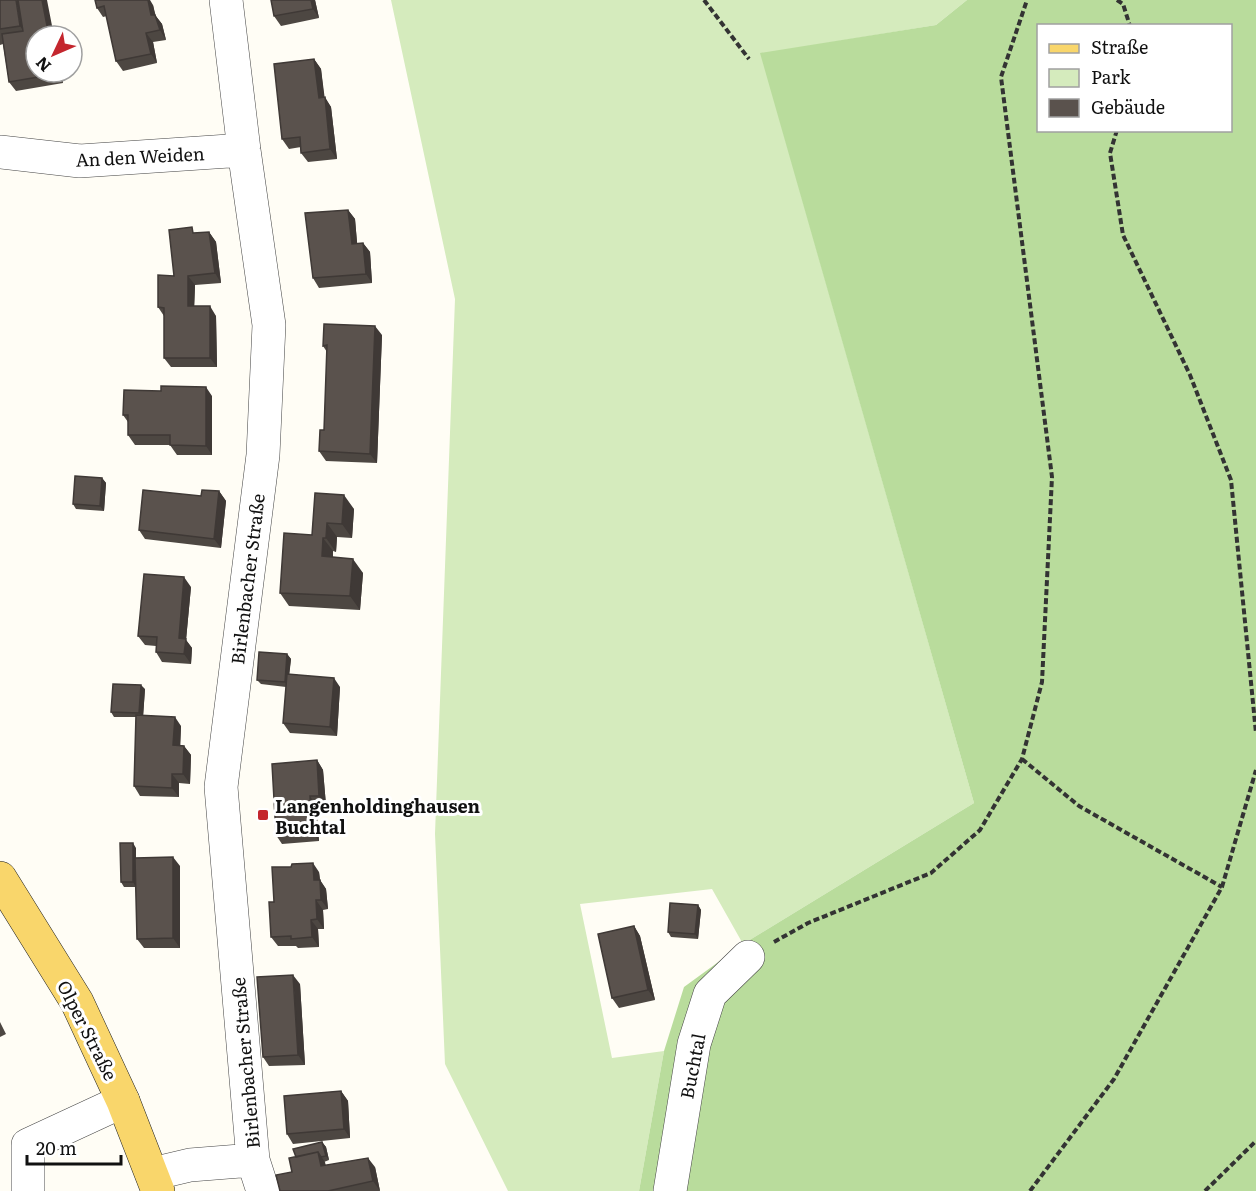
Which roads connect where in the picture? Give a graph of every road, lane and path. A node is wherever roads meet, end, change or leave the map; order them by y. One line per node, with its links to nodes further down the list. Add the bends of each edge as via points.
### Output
1 (226, 0): 8 (street, Birlenbacher Straße)
2 (704, 0): 6 (path)
3 (1028, 0): 11 (path, via 1001,77 1052,477 1042,681)
4 (1117, 0): 5 (path, via 1124,4)
5 (1129, 24)
6 (748, 59)
7 (1116, 132): 10 (path, via 1110,153 1123,235 1190,375 1231,480)
8 (244, 150): 9 (street, An den Weiden, via 80,161); 18 (street, Birlenbacher Straße, via 268,325 263,455 221,787)
9 (0, 152)
10 (1256, 733)
11 (1022, 759): 14 (path, via 1079,806); 15 (path, via 980,830 931,873 808,923)
12 (1256, 770): 14 (path)
13 (0, 878): 16 (main road, Olper Straße, via 77,1002)
14 (1222, 887): 23 (path, via 1114,1079)
15 (748, 957): 22 (street, Buchtal, via 710,994 694,1044)
16 (123, 1101): 19 (main road, Olper Straße); 20 (street, via 28,1145)
17 (1256, 1141): 24 (path)
18 (253, 1160): 19 (street, via 190,1165); 21 (street, Birlenbacher Straße)
19 (155, 1182)
20 (28, 1191)
21 (263, 1191)
22 (670, 1191)
23 (1030, 1191)
24 (1205, 1191)

